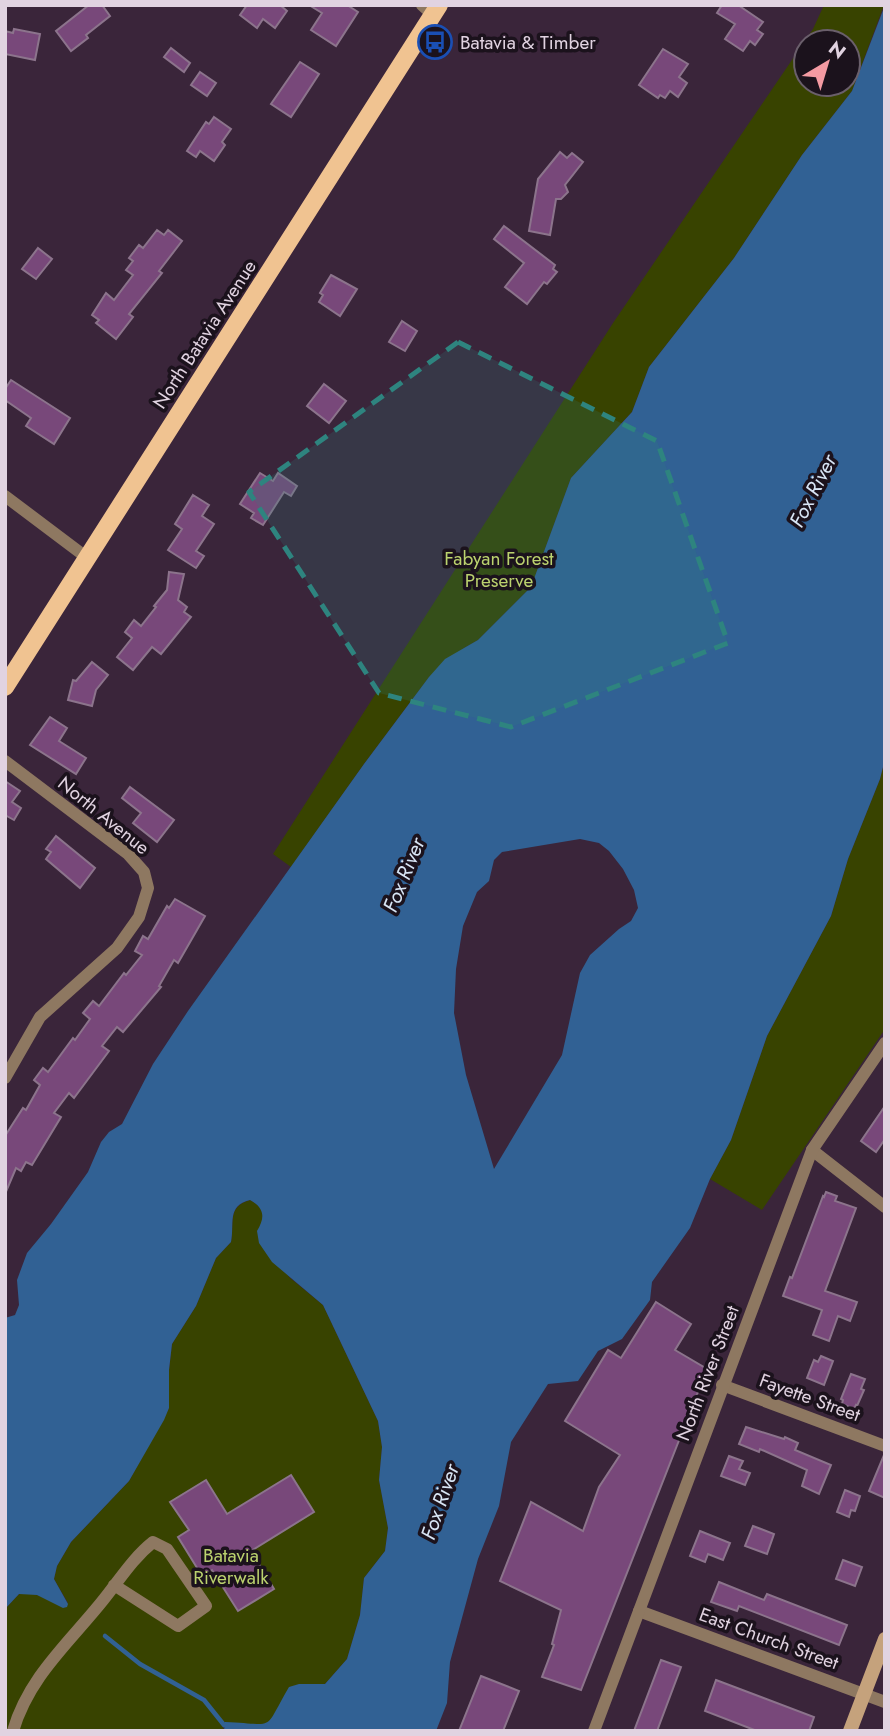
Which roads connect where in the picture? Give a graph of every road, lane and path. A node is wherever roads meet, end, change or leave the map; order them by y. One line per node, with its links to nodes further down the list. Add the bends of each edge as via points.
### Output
1 (431, 8): 3 (main road, North Batavia Avenue)
2 (5, 496): 3 (street)
3 (86, 557): 4 (main road, North Batavia Avenue)
4 (5, 687)
5 (5, 761): 7 (street, North Avenue, via 128,854 144,872 148,888 139,917 117,948 40,1017)
6 (885, 1043): 8 (street, North River Street)
7 (5, 1078)
8 (812, 1150): 9 (street); 10 (street, North River Street)
9 (885, 1207)
10 (722, 1385): 11 (street, Fayette Street); 13 (street, North River Street)
11 (885, 1446)
12 (114, 1585): 12 (street, via 153,1542 167,1549 206,1605 178,1626); 17 (street, via 45,1665 23,1702)
13 (639, 1611): 15 (street, East Church Street); 18 (street, North River Street)
14 (885, 1639): 15 (main road)
15 (864, 1694): 16 (street, East Church Street); 19 (main road)
16 (885, 1702)
17 (13, 1731)
18 (594, 1731)
19 (850, 1731)

